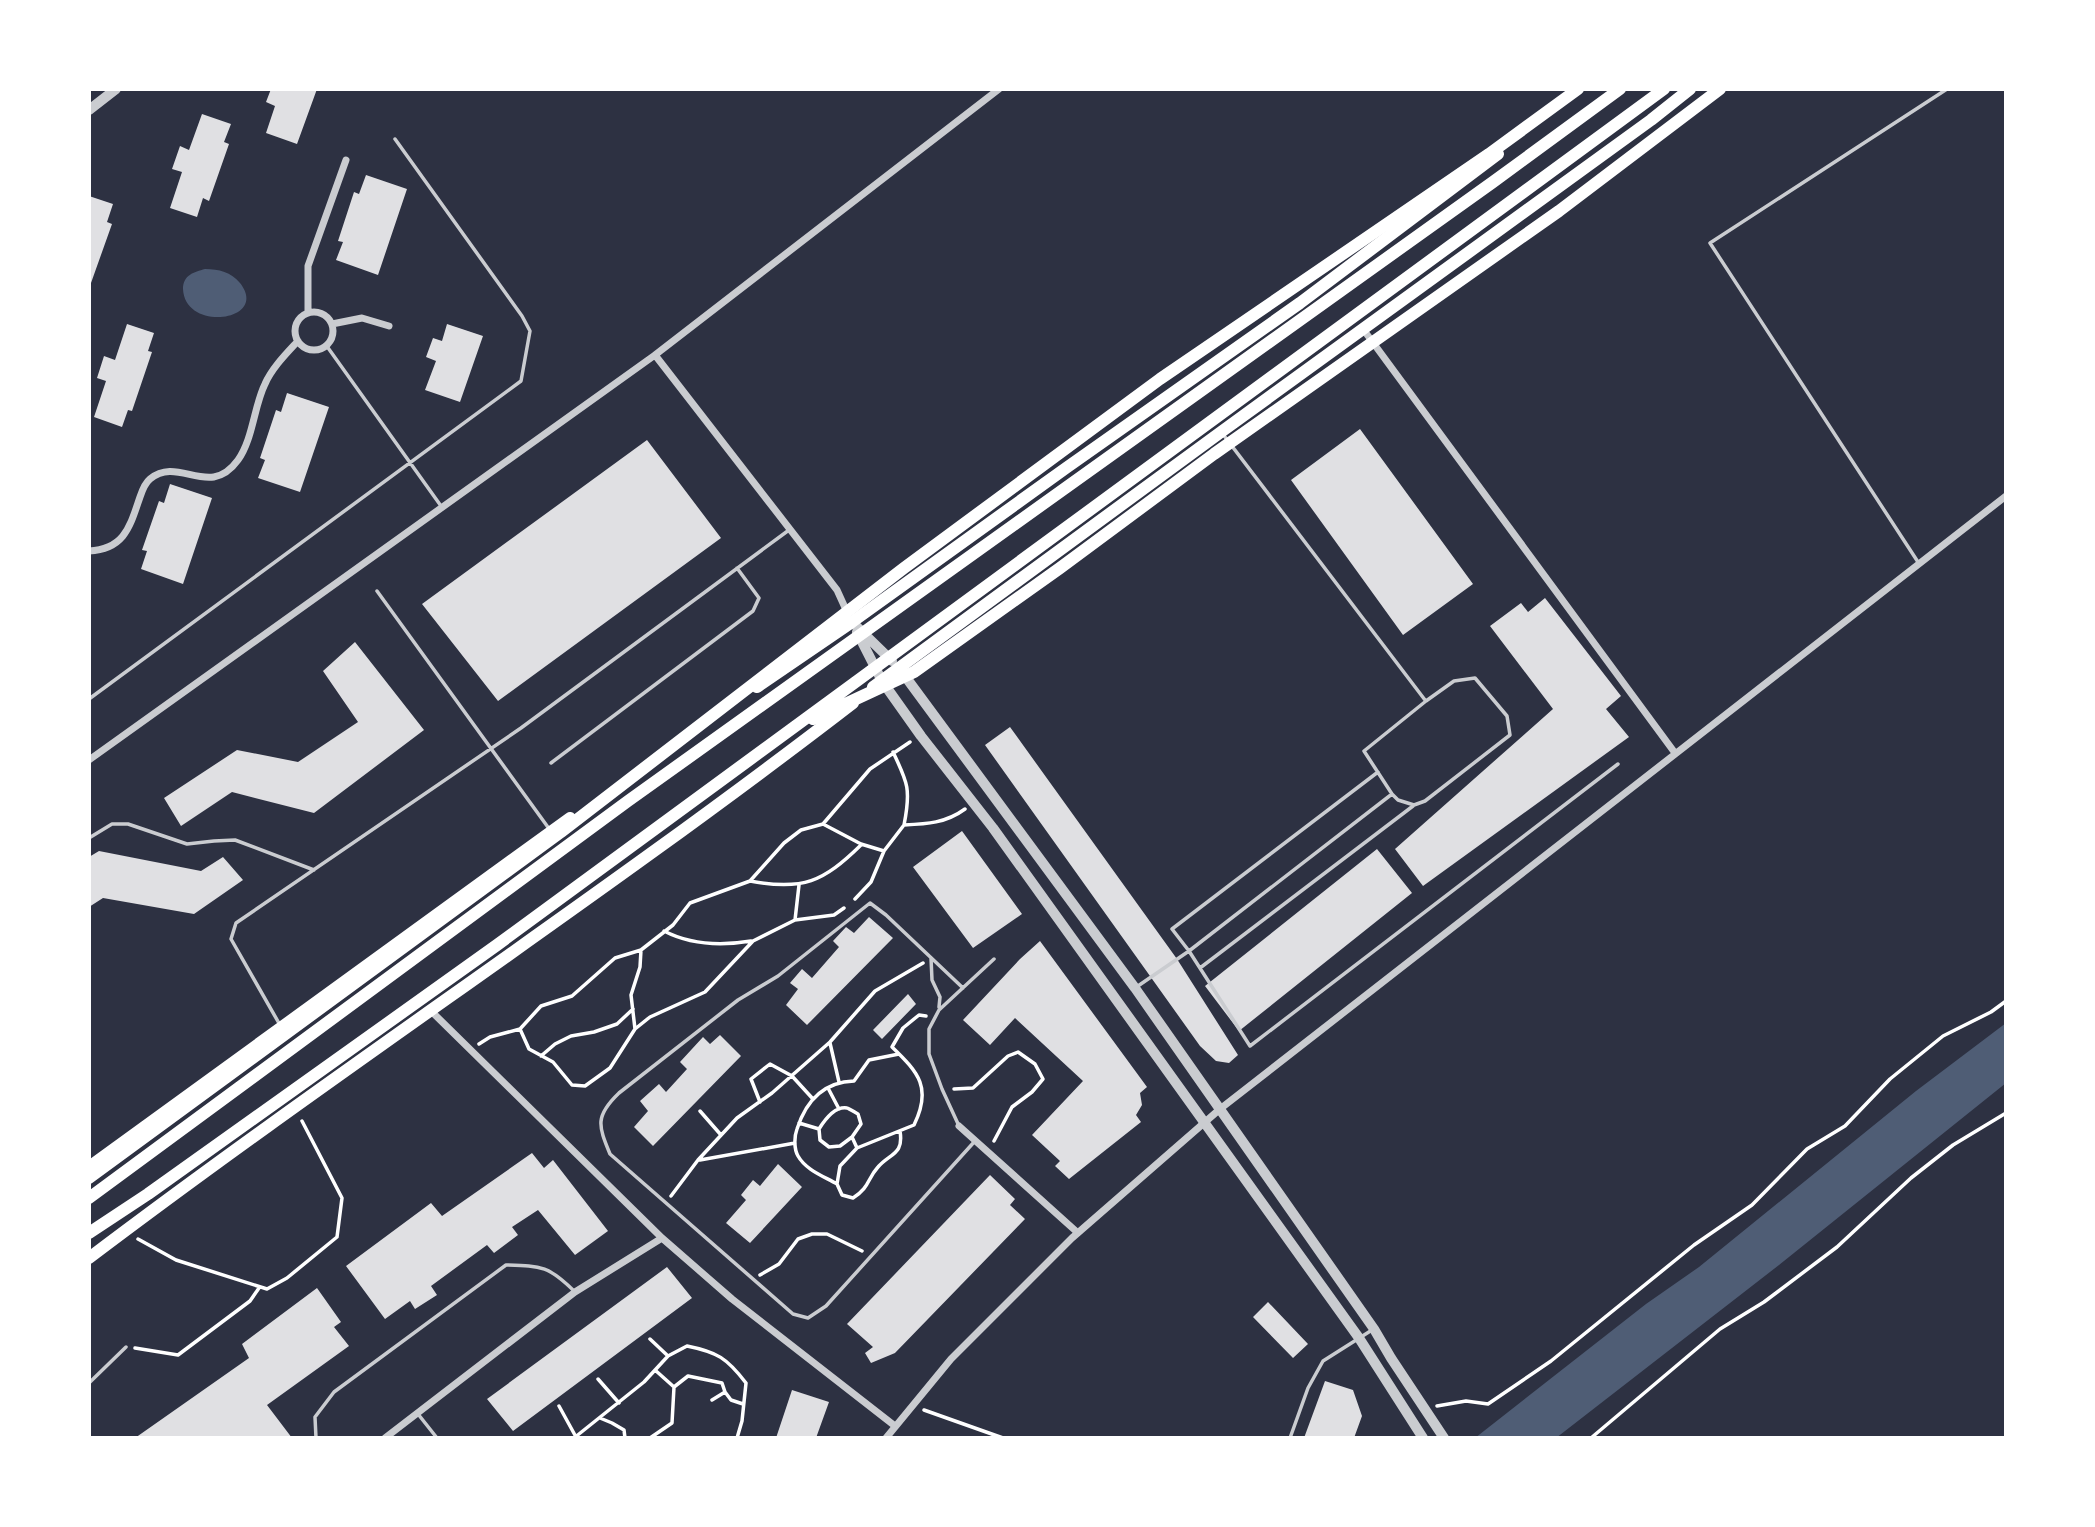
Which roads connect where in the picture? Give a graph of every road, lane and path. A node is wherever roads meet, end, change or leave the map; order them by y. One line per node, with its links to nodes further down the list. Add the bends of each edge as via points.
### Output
1 (116, 89): 10 (street)
2 (999, 89): 19 (street)
3 (1578, 89): 101 (main road, via 1160,379 904,568 561,832)
4 (1584, 89): 29 (main road, via 1300,303)
5 (1620, 89): 103 (main road, via 628,801)
6 (1664, 89): 34 (main road)
7 (1690, 89): 16 (main road)
8 (1720, 89): 34 (main road, via 1559,211 914,672)
9 (1947, 89): 26 (lane, via 1710,243)
10 (89, 110)
11 (395, 139): 21 (lane, via 530,331 521,381)
12 (346, 160): 13 (street, via 308,266)
13 (308, 312): 14 (street, via 327,316); 17 (street, via 295,326)
14 (332, 324): 15 (street, via 362,318); 18 (street, via 333,334)
15 (389, 326)
16 (1363, 329): 20 (main road); 38 (street)
17 (298, 341): 18 (street, via 310,350); 25 (street, via 264,384 243,452 227,472 210,478 163,472 150,479 123,537)
18 (326, 345): 21 (lane)
19 (655, 355): 23 (street); 24 (street)
20 (1221, 432): 30 (main road); 33 (lane)
21 (410, 462): 23 (lane); 32 (lane)
22 (2006, 496): 26 (street)
23 (442, 508): 39 (street)
24 (790, 529): 27 (lane); 29 (street, via 837,590)
25 (89, 551)
26 (1919, 563): 38 (street)
27 (737, 568): 36 (lane); 40 (lane, via 760,598 753,611)
28 (377, 591): 36 (lane)
29 (852, 622): 30 (street); 31 (street); 48 (main road)
30 (899, 668): 31 (main road); 64 (street)
31 (881, 681): 35 (street); 67 (main road, via 755,779)
32 (89, 699)
33 (1426, 701): 42 (lane, via 1364,751); 45 (lane, via 1454,681 1475,678 1507,716 1510,735)
34 (788, 732): 106 (main road, via 497,945)
35 (921, 736): 37 (path); 44 (street)
36 (490, 749): 48 (lane); 52 (lane)
37 (893, 752): 46 (path, via 870,769); 47 (path, via 907,781)
38 (1675, 753): 85 (street)
39 (89, 760)
40 (551, 763)
41 (1618, 764): 62 (lane, via 1250,1046)
42 (1378, 772): 43 (lane); 59 (lane, via 1172,929)
43 (1392, 794): 45 (lane); 59 (lane)
44 (973, 804): 47 (path, via 953,819); 89 (street)
45 (1414, 805): 62 (lane)
46 (823, 824): 50 (path); 53 (path, via 801,830 784,843)
47 (904, 825): 51 (path)
48 (551, 832): 70 (main road)
49 (89, 838): 52 (lane, via 112,824 128,824 187,844 235,841)
50 (861, 844): 51 (path); 54 (path, via 841,864)
51 (884, 850): 55 (path, via 871,882 854,901 834,915)
52 (314, 870): 70 (lane, via 236,923 231,939)
53 (750, 881): 54 (path); 56 (path, via 690,903)
54 (799, 885): 55 (path)
55 (795, 920): 57 (path)
56 (664, 932): 57 (path, via 682,940); 58 (path)
57 (753, 941): 72 (path, via 705,992 650,1017)
58 (641, 950): 66 (path, via 631,995); 71 (path, via 615,958 572,996 541,1006)
59 (1189, 951): 62 (lane); 64 (lane)
60 (931, 958): 63 (lane); 68 (lane); 73 (path, via 875,991); 104 (lane, via 870,903 619,1093 604,1107 599,1129 610,1154)
61 (994, 959): 63 (lane)
62 (1200, 968)
63 (963, 988): 68 (lane)
64 (1135, 988): 85 (street)
65 (2006, 1001): 129 (path, via 1944,1037 1889,1079 1845,1126 1807,1149 1752,1205 1520,1382 1488,1404 1466,1401)
66 (633, 1009): 72 (path); 76 (path, via 617,1024 571,1036)
67 (430, 1010): 74 (street); 83 (main road)
68 (939, 1010): 69 (lane)
69 (935, 1017): 75 (path, via 919,1015 903,1028 892,1047); 80 (lane, via 929,1029 929,1054)
70 (282, 1028): 100 (main road)
71 (520, 1029): 74 (path, via 489,1037); 76 (path, via 529,1049)
72 (635, 1029): 76 (path, via 610,1068 584,1086 572,1085 554,1062)
73 (830, 1042): 77 (path); 78 (path)
74 (471, 1049): 108 (street)
75 (899, 1054): 78 (path, via 869,1060 854,1081); 92 (path, via 923,1088 922,1109 914,1125)
76 (541, 1056)
77 (792, 1076): 81 (path); 82 (path); 82 (path, via 770,1064 751,1079)
78 (839, 1082): 79 (path)
79 (828, 1088): 81 (path); 84 (path)
80 (942, 1089): 90 (lane); 98 (path, via 973,1088 1018,1052 1035,1063 1043,1079 1012,1107)
81 (813, 1099): 88 (path)
82 (760, 1102): 93 (path)
83 (295, 1108): 105 (main road); 112 (path, via 342,1198 337,1237 287,1278 267,1289)
84 (839, 1109): 91 (path); 94 (path, via 858,1114 861,1124)
85 (1220, 1109): 89 (street); 114 (street)
86 (700, 1111): 93 (path)
87 (2006, 1113): 145 (path, via 1953,1145 1837,1247 1765,1302 1720,1329)
88 (799, 1122): 91 (path); 96 (path)
89 (1204, 1124): 107 (street); 115 (street)
90 (958, 1126): 95 (street)
91 (818, 1129): 94 (path, via 820,1140 829,1147)
92 (900, 1131): 97 (path); 102 (path, via 895,1154 877,1167 864,1191 853,1198 842,1195)
93 (721, 1135): 99 (path)
94 (852, 1137): 97 (path)
95 (975, 1141): 98 (street); 109 (lane)
96 (795, 1143): 99 (path); 102 (path, via 796,1154 810,1169)
97 (857, 1148): 102 (path, via 840,1166)
98 (988, 1153): 107 (street)
99 (698, 1160): 104 (path)
100 (89, 1167)
101 (89, 1178)
102 (837, 1184)
103 (89, 1198)
104 (666, 1203): 111 (lane)
105 (124, 1231): 110 (main road); 112 (path, via 176,1260)
106 (89, 1233)
107 (1078, 1233): 128 (street, via 951,1359)
108 (662, 1238): 113 (street); 132 (street, via 732,1299)
109 (872, 1255): 111 (path, via 827,1234 812,1234 798,1239 779,1265); 111 (lane, via 826,1306 808,1318 793,1314)
110 (89, 1258)
111 (752, 1279)
112 (260, 1287): 117 (path, via 250,1301 178,1355)
113 (575, 1292): 130 (street); 135 (lane, via 558,1275 536,1266 506,1265 334,1392 315,1417)
114 (1374, 1329): 115 (lane); 129 (street)
115 (1359, 1338): 142 (lane, via 1323,1361); 143 (street)
116 (650, 1339): 118 (path)
117 (126, 1347): 121 (lane)
118 (668, 1356): 119 (path); 126 (path, via 687,1346 712,1351 746,1383)
119 (655, 1370): 122 (path); 125 (path)
120 (598, 1379): 125 (path)
121 (89, 1383)
122 (674, 1387): 123 (path, via 688,1377 722,1383); 139 (path, via 672,1423)
123 (725, 1392): 124 (path); 126 (path, via 731,1400)
124 (712, 1400)
125 (619, 1403): 131 (path)
126 (744, 1404): 140 (path)
127 (559, 1406): 133 (path)
128 (912, 1406): 132 (street); 134 (path)
129 (1424, 1409): 144 (street)
130 (417, 1412): 136 (street); 137 (lane)
131 (600, 1418): 133 (path); 138 (path, via 624,1430)
132 (895, 1426): 141 (street)
133 (575, 1437)
134 (1000, 1437)
135 (316, 1438)
136 (385, 1438)
137 (437, 1438)
138 (625, 1438)
139 (650, 1438)
140 (737, 1438)
141 (886, 1438)
142 (1290, 1438)
143 (1423, 1438)
144 (1444, 1438)
145 (1591, 1438)

